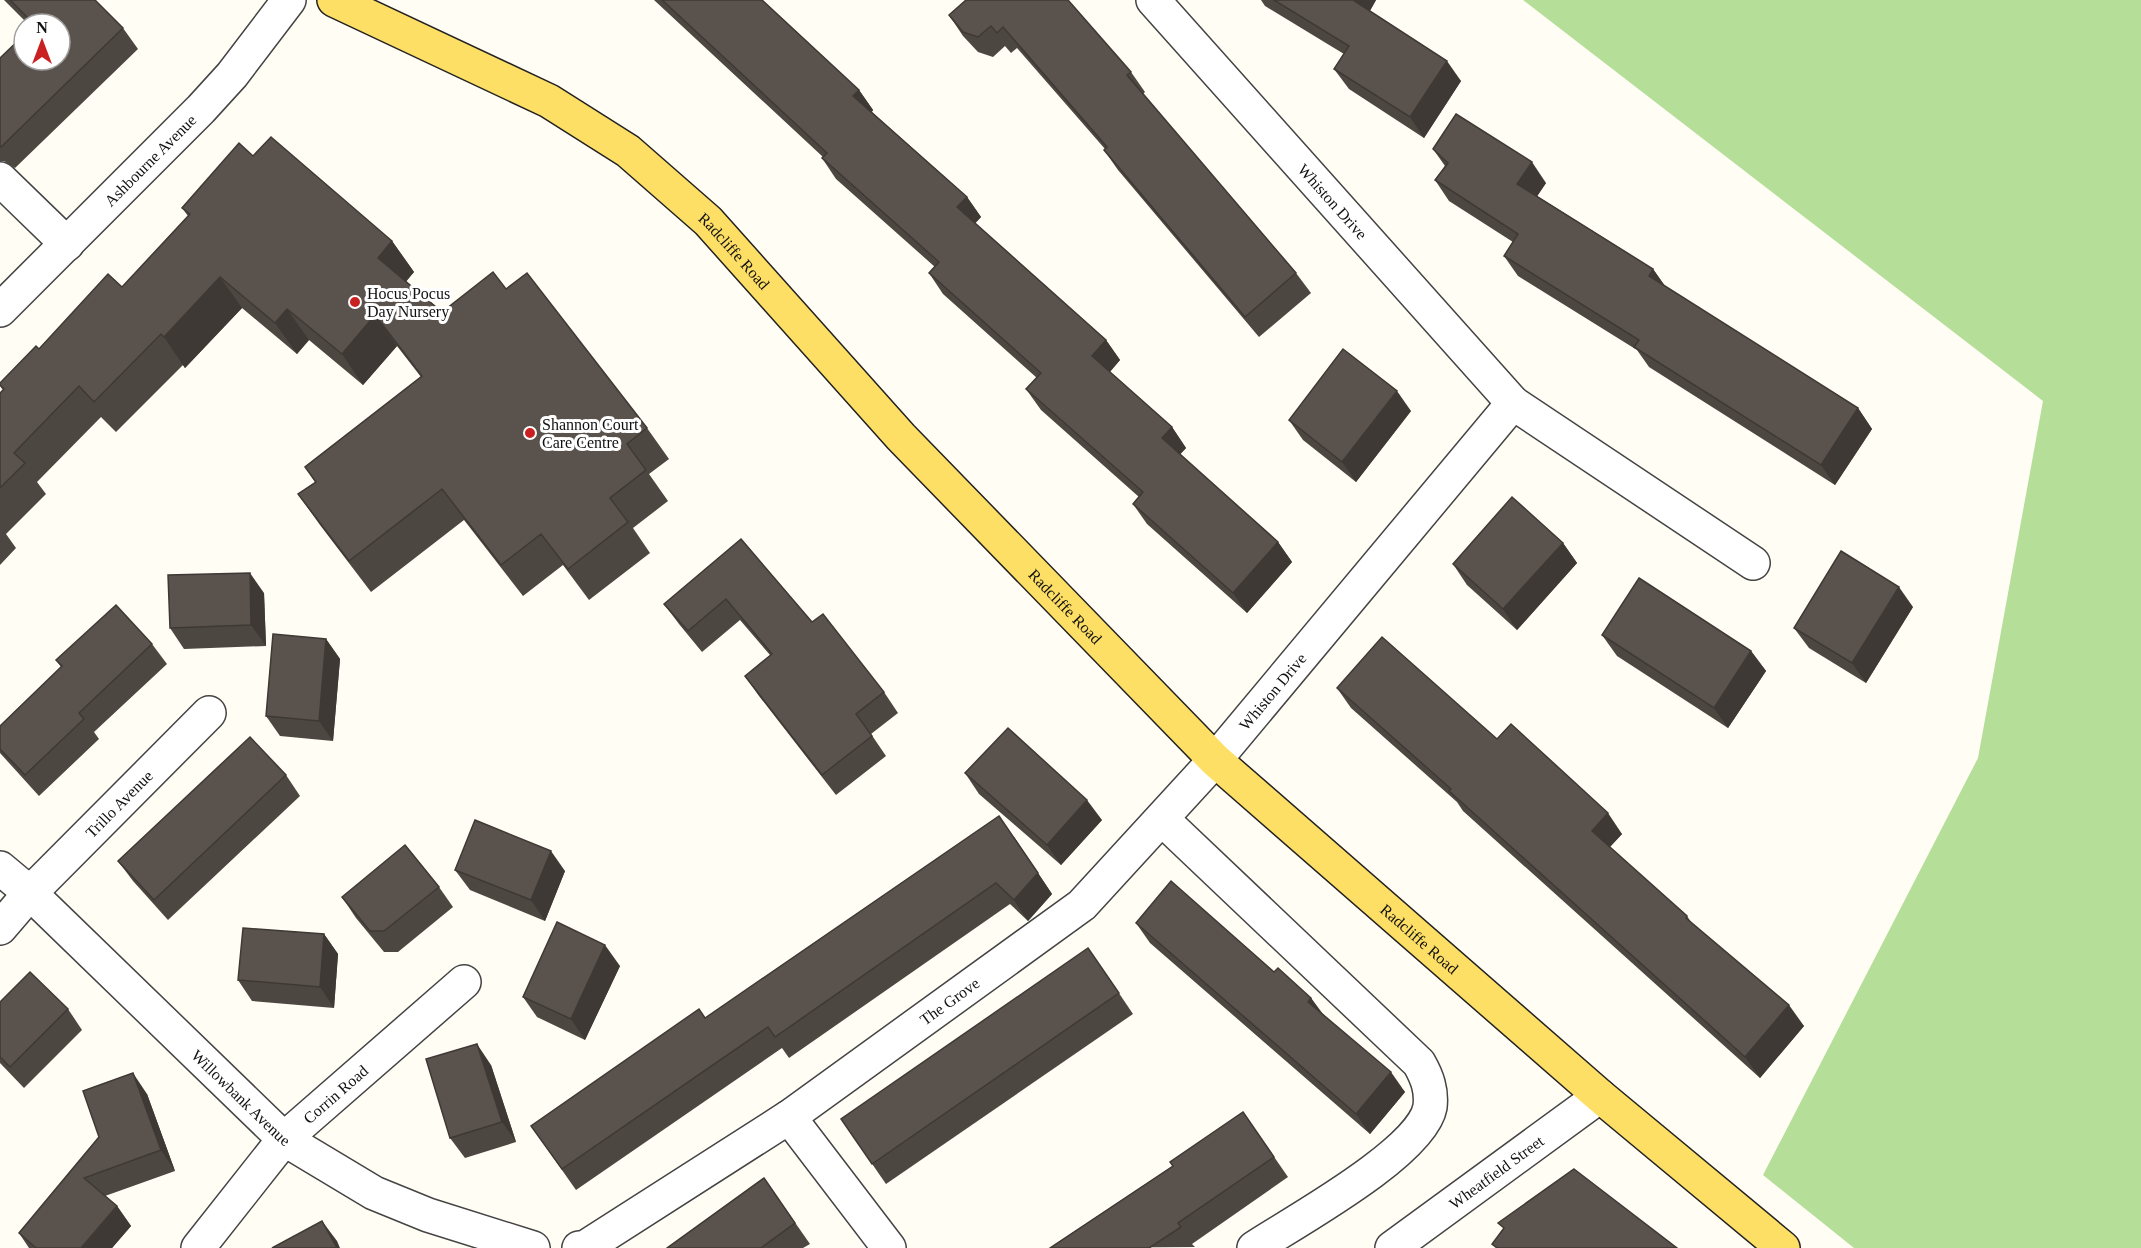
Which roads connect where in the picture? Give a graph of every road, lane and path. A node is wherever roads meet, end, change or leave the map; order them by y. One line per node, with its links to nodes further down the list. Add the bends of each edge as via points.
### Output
1 (289, 0): 5 (street, Ashbourne Avenue, via 224,84)
2 (334, 0): 10 (main road, Radcliffe Road, via 549,101 628,151 708,221 901,437)
3 (1153, 0): 7 (street, Whiston Drive)
4 (0, 179): 5 (street)
5 (67, 244): 6 (street, Ashbourne Avenue)
6 (0, 310)
7 (1513, 403): 8 (street, Whiston Drive); 10 (street, Whiston Drive)
8 (1753, 563)
9 (209, 713): 13 (street, Trillo Avenue)
10 (1215, 760): 11 (street, The Grove); 16 (main road, Radcliffe Road)
11 (1162, 819): 17 (street, The Grove, via 1082,905); 24 (street, via 1419,1063 1428,1079 1430,1108 1409,1142 1380,1166)
12 (0, 868): 13 (street, Willowbank Avenue)
13 (30, 893): 14 (street, Trillo Avenue); 18 (street, Willowbank Avenue)
14 (0, 928)
15 (464, 982): 18 (street, Corrin Road)
16 (1600, 1096): 19 (street, Wheatfield Street); 25 (main road, Radcliffe Road)
17 (789, 1117): 22 (street); 23 (street)
18 (284, 1138): 20 (street, Corrin Road); 21 (street, Willowbank Avenue, via 374,1193 428,1215)
19 (1406, 1244)
20 (198, 1248)
21 (533, 1248)
22 (579, 1248)
23 (889, 1248)
24 (1254, 1248)
25 (1783, 1248)

